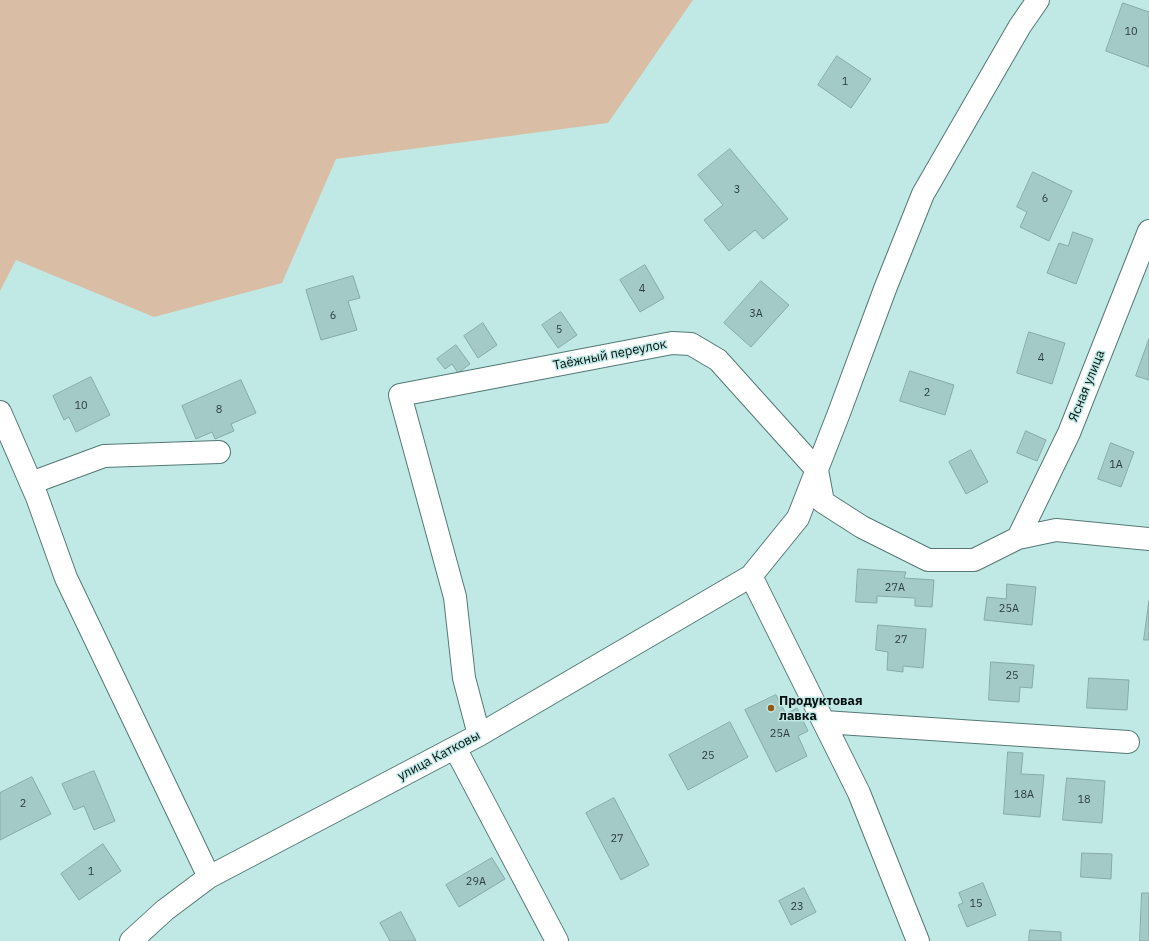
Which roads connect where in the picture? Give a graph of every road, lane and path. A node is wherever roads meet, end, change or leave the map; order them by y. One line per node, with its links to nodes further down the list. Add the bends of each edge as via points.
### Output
1 (1038, 0): 5 (street, via 1020,26 923,194)
2 (1149, 231): 7 (street, Ясная улица, via 1069,433)
3 (0, 412): 6 (street)
4 (218, 452): 6 (street, via 104,456)
5 (817, 470): 7 (street, via 823,502 862,527 928,560 974,560); 9 (street, via 798,518); 11 (street, Таёжный переулок, via 718,360 691,344 672,343 400,395 455,597 464,678)
6 (31, 483): 14 (street, via 66,578)
7 (1018, 538): 8 (street, via 1056,530)
8 (1149, 539)
9 (751, 576): 10 (street); 11 (street, улица Катковы)
10 (824, 722): 12 (street); 17 (street, via 859,793)
11 (479, 735): 13 (street, улица Катковы)
12 (1128, 742)
13 (455, 748): 14 (street, улица Катковы); 16 (street)
14 (209, 876): 15 (street, улица Катковы, via 165,910)
15 (131, 941)
16 (557, 941)
17 (918, 941)

